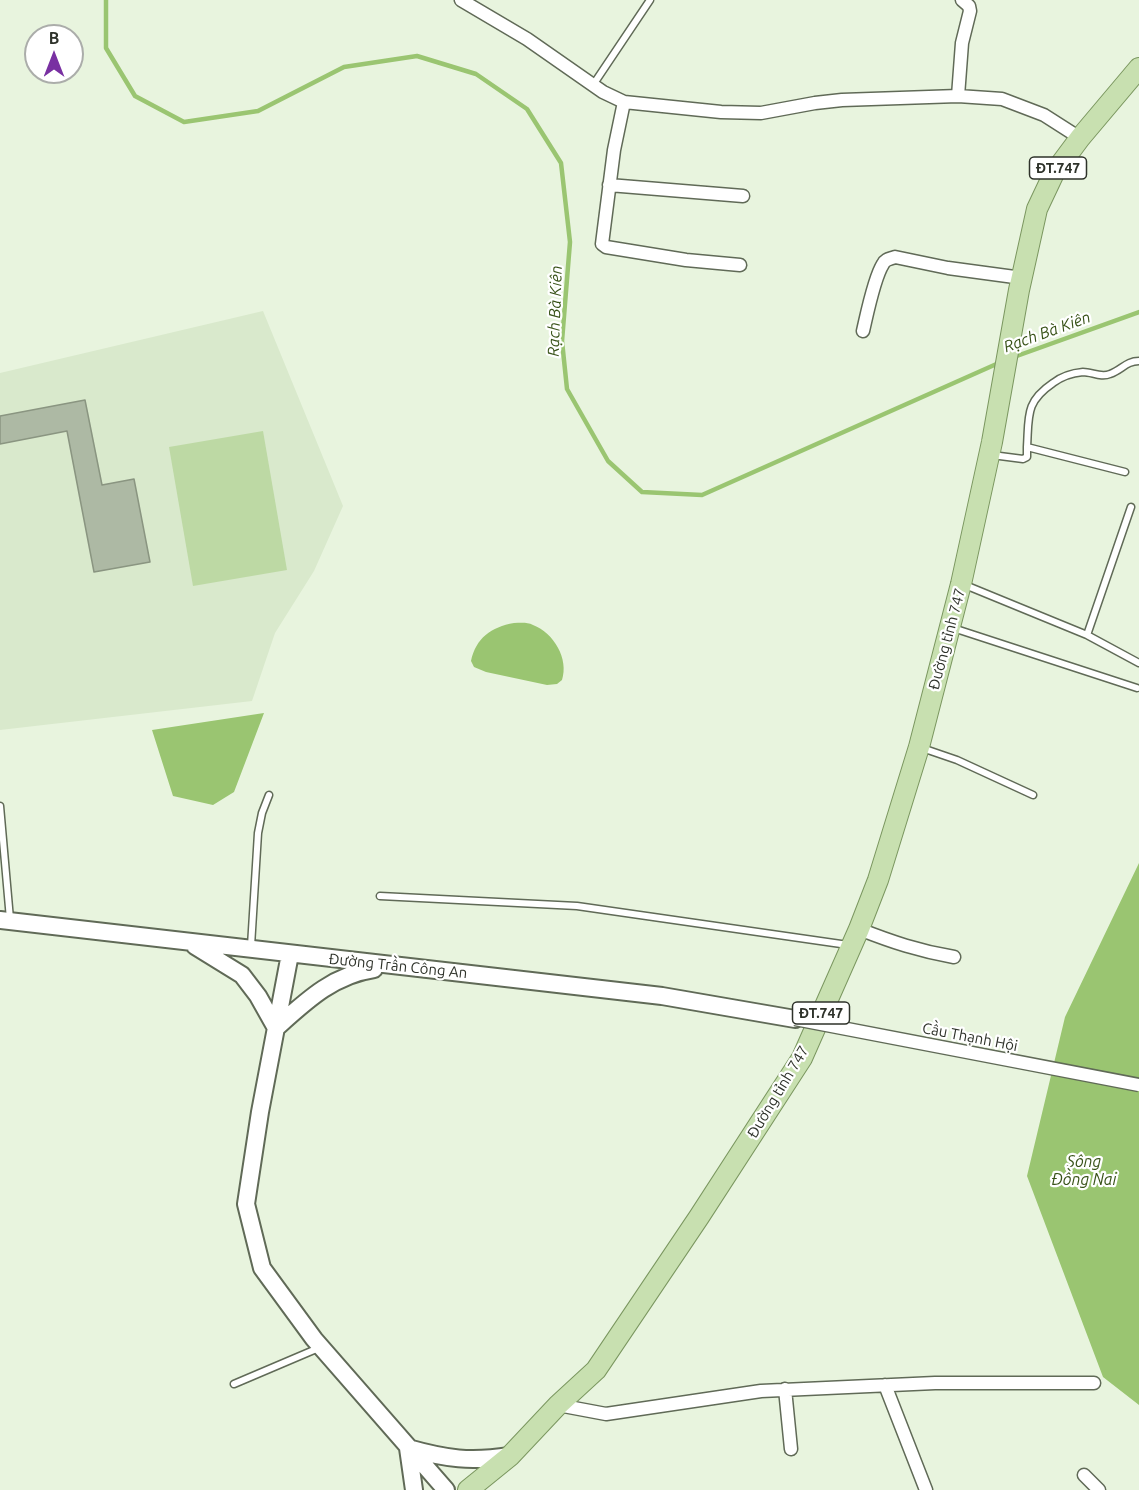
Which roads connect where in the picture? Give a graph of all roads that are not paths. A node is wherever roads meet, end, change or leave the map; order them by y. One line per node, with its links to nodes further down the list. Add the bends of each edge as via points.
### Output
1 (462, 0): 5 (street)
2 (650, 0): 5 (lane)
3 (962, 0): 6 (street, via 970,11 962,43)
4 (1139, 68): 8 (main road, ĐT.747)
5 (593, 85): 7 (street)
6 (958, 96): 7 (street, via 824,102 761,113); 8 (street, via 1002,99 1044,115)
7 (624, 102): 9 (street)
8 (1080, 138): 12 (main road, ĐT.747, via 1054,173 1037,209)
9 (609, 185): 10 (street); 11 (street, via 602,238 606,247)
10 (743, 196)
11 (740, 265)
12 (1021, 284): 13 (street, via 895,257 883,264); 16 (main road, ĐT.747)
13 (863, 332)
14 (1139, 362): 15 (lane, via 1124,364 1111,374 1072,373 1040,392 1029,416)
15 (1027, 447): 16 (lane, via 1027,457 1023,459); 17 (lane)
16 (990, 448): 19 (main road, Đường tỉnh 747 / ĐT.747)
17 (1125, 472)
18 (1131, 507): 21 (lane)
19 (961, 584): 20 (main road, Đường tỉnh 747 / ĐT.747); 21 (lane)
20 (950, 626): 23 (lane); 24 (main road, Đường tỉnh 747 / ĐT.747)
21 (1087, 635): 22 (lane)
22 (1139, 663)
23 (1137, 688)
24 (919, 747): 26 (lane); 30 (main road, Đường tỉnh 747 / ĐT.747)
25 (269, 795): 32 (lane, via 258,833)
26 (1033, 795)
27 (0, 806): 29 (lane)
28 (380, 896): 30 (lane, via 577,906)
29 (5, 920): 31 (street, Đường Trần Công An)
30 (856, 937): 34 (street); 44 (main road, Đường tỉnh 747 / ĐT.747, via 795,1068 596,1370)
31 (189, 942): 32 (street, Đường Trần Công An); 37 (street, via 242,975)
32 (250, 950): 33 (street, Đường Trần Công An)
33 (290, 954): 35 (street, Đường Trần Công An); 37 (street)
34 (954, 957)
35 (395, 966): 36 (street, Đường Trần Công An, via 662,996); 37 (street, via 359,971 335,980)
36 (795, 1019): 38 (street, Cầu Thạnh Hội, bridge)
37 (276, 1028): 39 (street, via 246,1204 262,1268)
38 (1139, 1085)
39 (321, 1347): 41 (lane); 45 (street)
40 (1094, 1383): 42 (street)
41 (234, 1384)
42 (885, 1385): 43 (street); 52 (street)
43 (785, 1389): 44 (street, via 606,1414); 46 (street)
44 (558, 1405): 47 (main road, Đường tỉnh 747 / ĐT.747)
45 (408, 1448): 47 (street, via 459,1460); 49 (street); 50 (street)
46 (791, 1449)
47 (510, 1455): 51 (main road, Đường tỉnh 747 / ĐT.747)
48 (1084, 1474): 53 (street)
49 (414, 1490)
50 (446, 1490)
51 (468, 1490)
52 (926, 1490)
53 (1099, 1490)

